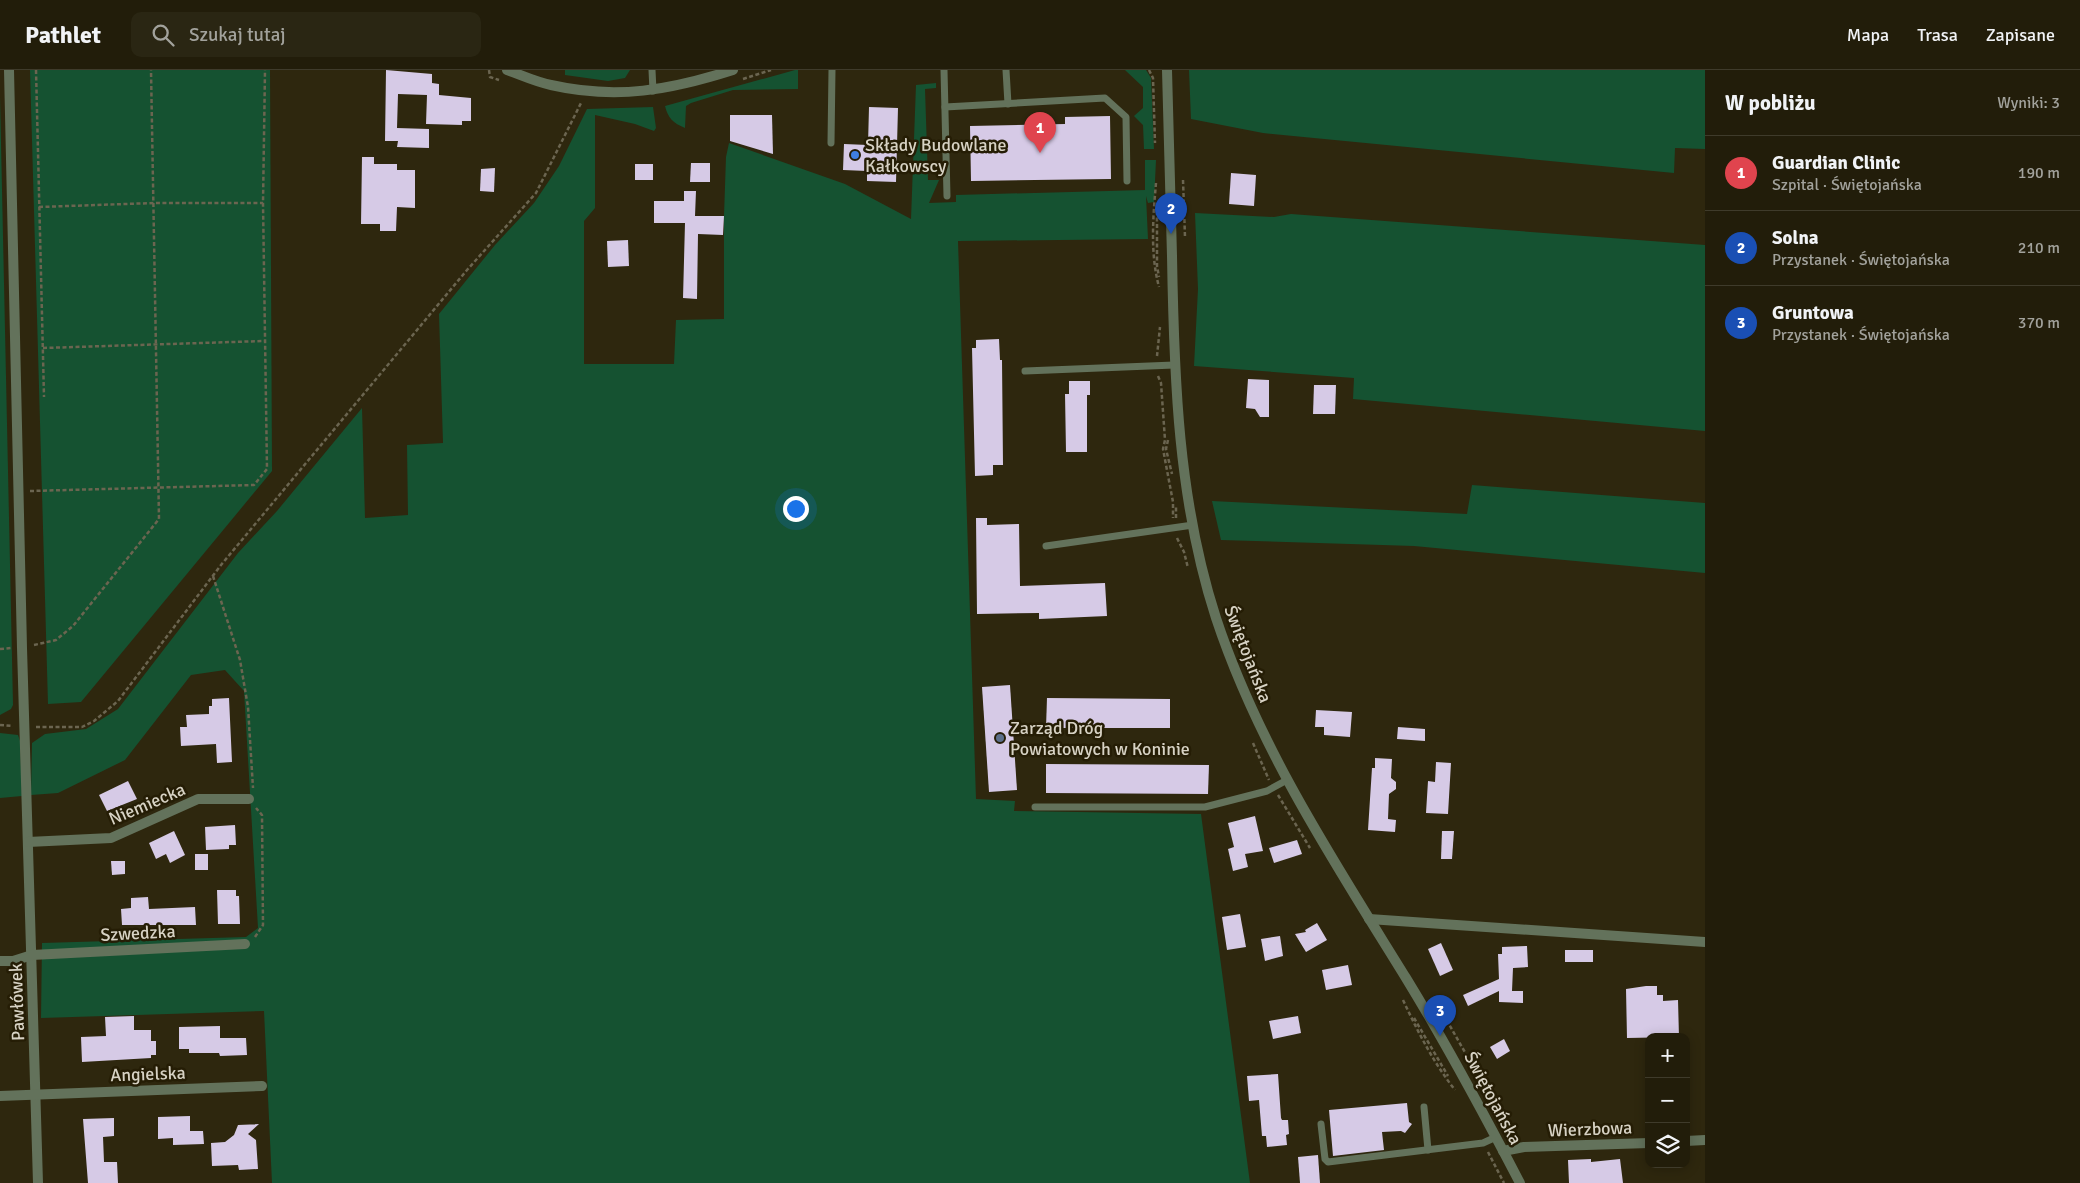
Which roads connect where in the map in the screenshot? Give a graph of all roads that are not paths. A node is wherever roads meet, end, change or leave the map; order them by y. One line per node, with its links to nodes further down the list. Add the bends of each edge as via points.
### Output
1 (9, 70): 22 (street, Pawłówek)
2 (507, 70): 9 (street, via 550,85 587,91 624,94)
3 (652, 70): 9 (lane)
4 (733, 70): 9 (street)
5 (832, 70): 12 (lane)
6 (944, 70): 11 (lane)
7 (1006, 70): 10 (lane)
8 (1167, 70): 15 (street, Świętojańska)
9 (652, 91)
10 (1008, 104): 11 (lane); 13 (lane, via 1104,98 1128,114)
11 (945, 108): 14 (lane)
12 (831, 143)
13 (1127, 181)
14 (947, 196)
15 (1174, 364): 16 (lane); 17 (street, Świętojańska, via 1181,455)
16 (1025, 371)
17 (1192, 525): 18 (lane); 19 (street, Świętojańska, via 1205,580 1231,660 1261,731)
18 (1046, 546)
19 (1287, 780): 21 (lane, via 1275,787 1205,807); 23 (street, Świętojańska)
20 (249, 799): 22 (street, Niemiecka, via 198,799 111,838)
21 (1035, 807)
22 (28, 842): 26 (street, Pawłówek)
23 (1369, 919): 24 (street); 33 (street, Świętojańska)
24 (1705, 942)
25 (245, 944): 26 (street, Szwedzka)
26 (32, 955): 27 (street, Szwedzka); 29 (street, Pawłówek)
27 (0, 961)
28 (262, 1086): 29 (street, Angielska)
29 (36, 1094): 30 (street, Angielska); 39 (street, Pawłówek)
30 (0, 1096)
31 (1424, 1107): 37 (lane)
32 (1321, 1124): 37 (lane, via 1328,1162)
33 (1496, 1137): 37 (lane, via 1485,1143); 38 (street, Świętojańska)
34 (1705, 1140): 35 (street)
35 (1690, 1141)
36 (1645, 1143): 38 (street, Wierzbowa, via 1524,1147)
37 (1428, 1150)
38 (1503, 1151): 40 (street, Świętojańska)
39 (38, 1183)
40 (1520, 1183)

